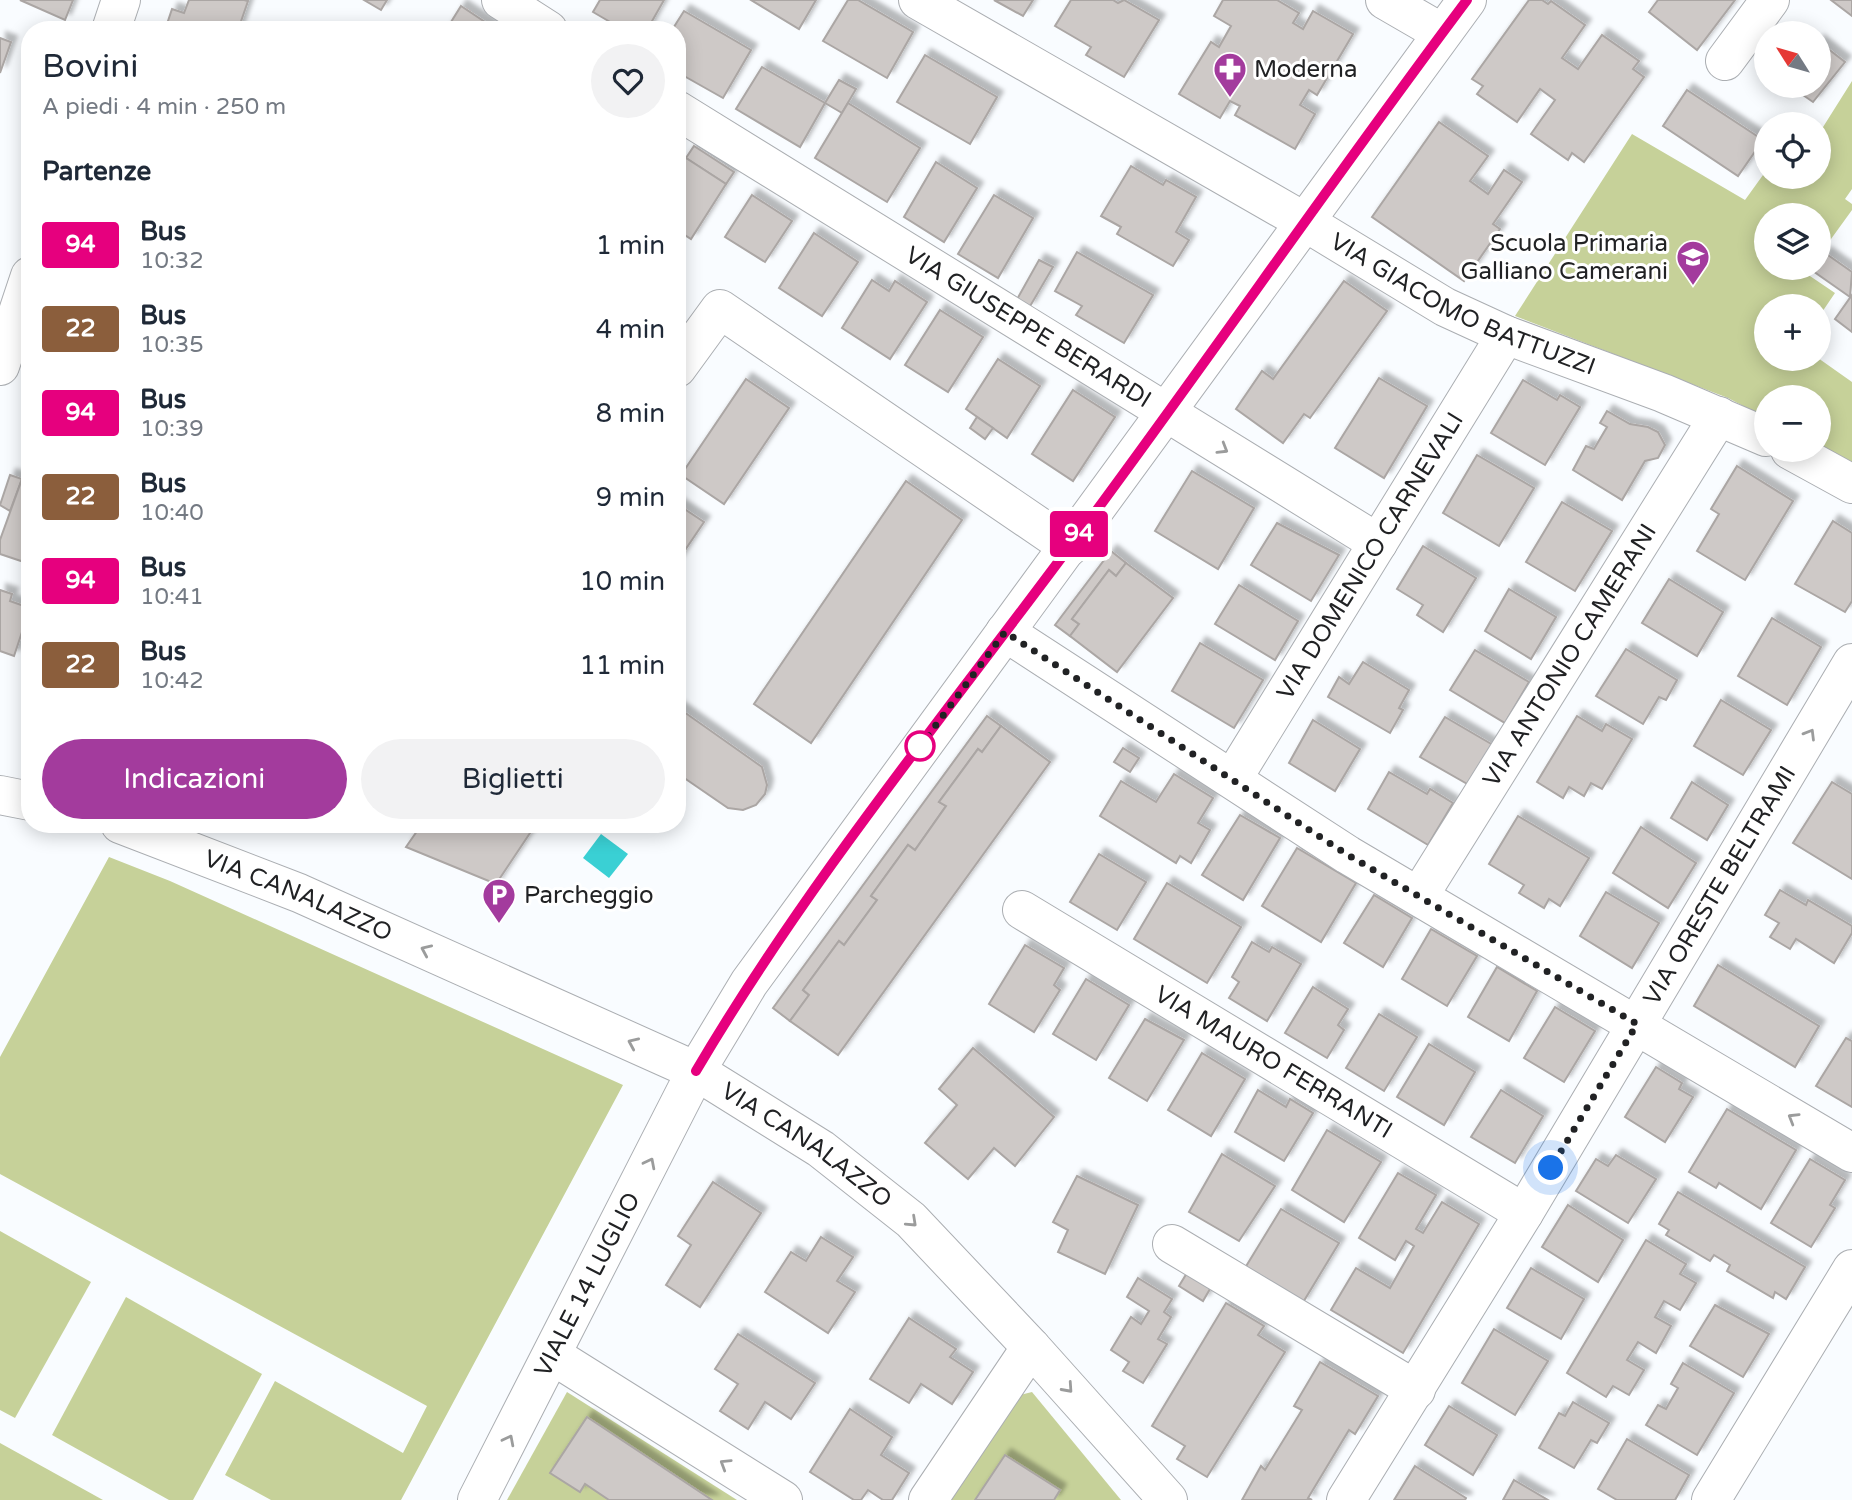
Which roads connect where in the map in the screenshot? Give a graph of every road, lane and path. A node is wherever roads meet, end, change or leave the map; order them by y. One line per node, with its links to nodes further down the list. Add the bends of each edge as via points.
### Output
1 (121, 0): 7 (street)
2 (500, 0): 8 (street)
3 (918, 0): 12 (street, VIA GIACOMO BATTUZZI)
4 (1385, 0): 9 (street)
5 (1467, 0): 9 (street, VIALE 14 LUGLIO)
6 (1770, 0): 10 (street)
7 (114, 21)
8 (534, 21)
9 (1442, 33): 12 (street, VIALE 14 LUGLIO)
10 (1725, 61)
11 (686, 116): 17 (street, VIA GIUSEPPE BERARDI)
12 (1305, 222): 14 (street, VIA GIACOMO BATTUZZI, via 1445,307); 17 (street, VIALE 14 LUGLIO)
13 (21, 303): 16 (street)
14 (1506, 335): 18 (street, VIA GIACOMO BATTUZZI); 22 (street, VIA DOMENICO CARNEVALI)
15 (686, 356): 23 (street, via 720,309)
16 (0, 365)
17 (1165, 413): 22 (street, VIA GIUSEPPE BERARDI, one-way to 22); 23 (street, VIALE 14 LUGLIO)
18 (1719, 416): 19 (street, VIA GIACOMO BATTUZZI); 30 (street, VIA ANTONIO CAMERANI)
19 (1754, 432)
20 (1812, 462): 21 (street)
21 (1852, 484)
22 (1378, 543): 26 (street, VIA DOMENICO CARNEVALI)
23 (1069, 547): 24 (street, VIALE 14 LUGLIO)
24 (1005, 632): 26 (street); 33 (street, VIALE 14 LUGLIO, via 749,983)
25 (1852, 663): 32 (street, VIA ORESTE BELTRAMI, one-way to 25)
26 (1233, 778): 30 (street)
27 (0, 795): 28 (street)
28 (21, 799)
29 (143, 833): 33 (street, VIA CANALAZZO, one-way to 29, via 299,893)
30 (1419, 896): 32 (street)
31 (1022, 910): 35 (street, VIA MAURO FERRANTI)
32 (1637, 1024): 34 (street, one-way to 32); 35 (street, VIA ORESTE BELTRAMI)
33 (696, 1071): 38 (street, VIA CANALAZZO, one-way to 38, via 821,1149 911,1220); 39 (street, VIALE 14 LUGLIO, one-way to 33)
34 (1852, 1153)
35 (1524, 1213): 40 (street, VIA ORESTE BELTRAMI)
36 (1172, 1244): 40 (street)
37 (1852, 1269): 46 (street)
38 (1031, 1347): 43 (street); 44 (street, VIA CANALAZZO, one-way to 44)
39 (552, 1355): 41 (street, VIALE 14 LUGLIO, one-way to 39); 42 (street, one-way to 39)
40 (1416, 1390): 45 (street, VIA ORESTE BELTRAMI)
41 (477, 1500)
42 (783, 1500)
43 (928, 1500)
44 (1168, 1500)
45 (1346, 1500)
46 (1711, 1500)

